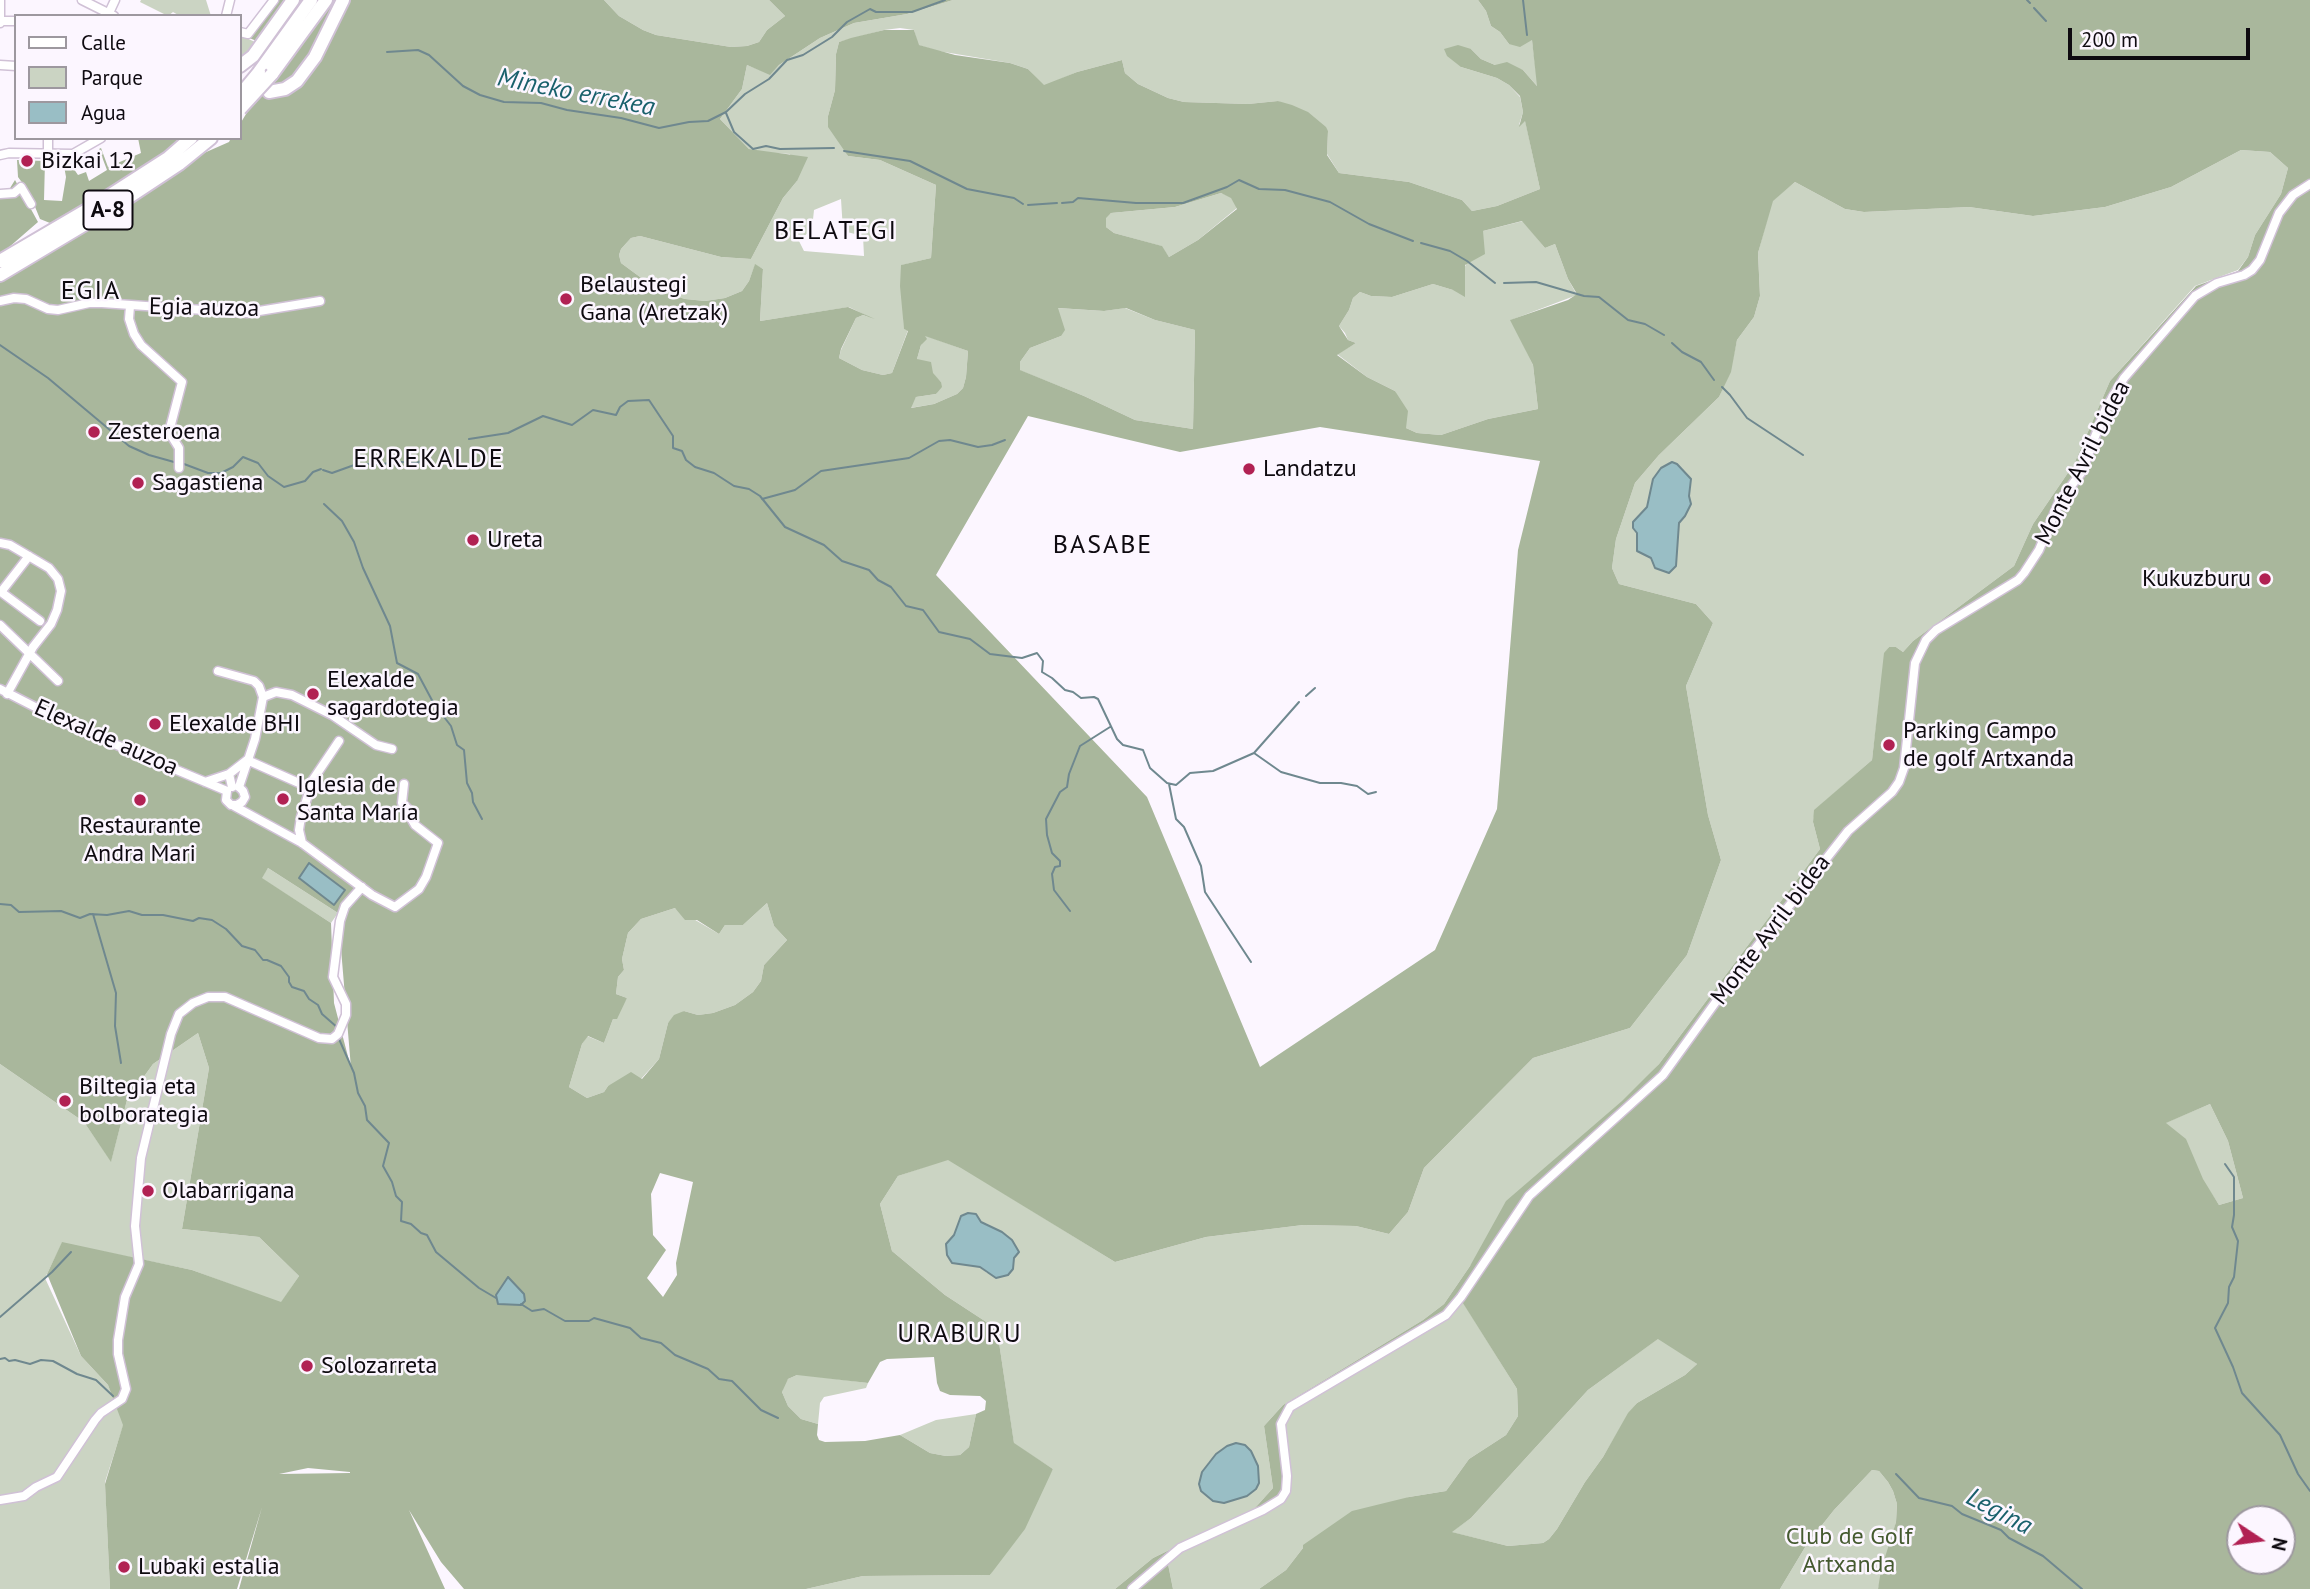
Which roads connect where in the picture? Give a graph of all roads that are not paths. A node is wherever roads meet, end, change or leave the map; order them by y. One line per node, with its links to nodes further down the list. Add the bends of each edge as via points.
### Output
1 (0, 0): 9 (street)
2 (82, 0): 8 (street)
3 (274, 0): 10 (street, via 248,34)
4 (293, 0): 11 (highway)
5 (311, 0): 13 (highway, bridge)
6 (326, 0): 14 (highway, bridge)
7 (343, 0): 12 (highway, via 315,58 297,81)
8 (109, 14)
9 (0, 22)
10 (242, 32)
11 (242, 64)
12 (269, 92)
13 (242, 93)
14 (242, 107)
15 (48, 140): 20 (street)
16 (98, 140): 20 (street, via 73,154)
17 (189, 140): 24 (highway, A-8, via 145,173)
18 (209, 140): 25 (highway, A-8, via 117,205)
19 (0, 155): 20 (street)
20 (48, 155)
21 (2310, 184): 51 (street, Monte Avril bidea, via 2293,195 2279,213 2252,270 2195,296 2124,378 2106,408 2081,472 2059,502 2024,573 1926,640 1915,663 1899,782 1836,845 1663,1075 1529,1196 1446,1315 1290,1406 1281,1424 1287,1476 1281,1499 1180,1548)
22 (0, 194): 23 (street, via 21,187)
23 (31, 204)
24 (0, 261)
25 (0, 275)
26 (0, 301): 28 (street, Egia auzoa, via 26,299 58,310 89,303)
27 (320, 301): 28 (street, Egia auzoa, via 247,313)
28 (130, 306): 29 (street, Egia auzoa, via 129,319 141,345 182,382 169,432 179,448)
29 (179, 468)
30 (0, 543): 31 (street, Elexalde auzoa)
31 (29, 556): 32 (street, via 1,592); 34 (street, Elexalde auzoa, via 54,573 61,591 55,615)
32 (40, 621)
33 (0, 625): 34 (street)
34 (30, 653): 36 (street, Elexalde auzoa); 37 (street, Elexalde auzoa)
35 (218, 671): 38 (street, via 254,681)
36 (58, 681)
37 (4, 692): 43 (street, Elexalde auzoa)
38 (263, 697): 40 (street, via 276,692 292,695); 41 (street)
39 (339, 741): 45 (street)
40 (392, 750)
41 (247, 760): 42 (street); 45 (street); 46 (street)
42 (229, 774): 43 (street); 46 (street)
43 (205, 782): 46 (street, Elexalde auzoa)
44 (404, 784): 49 (street, via 402,803 415,825 439,842 431,865 419,889 395,907)
45 (308, 787): 48 (street, via 301,817)
46 (232, 788): 47 (street, via 226,800); 47 (street, via 243,791 244,800)
47 (234, 806): 48 (street)
48 (302, 844): 49 (street)
49 (362, 887): 50 (street, via 341,914 333,977 346,1004 338,1034 332,1039 319,1038 225,997 208,997 179,1014 141,1158 135,1226 139,1264 125,1297 118,1340 125,1389 122,1399 94,1420 57,1477 24,1496)
50 (0, 1500)
51 (1132, 1589)

